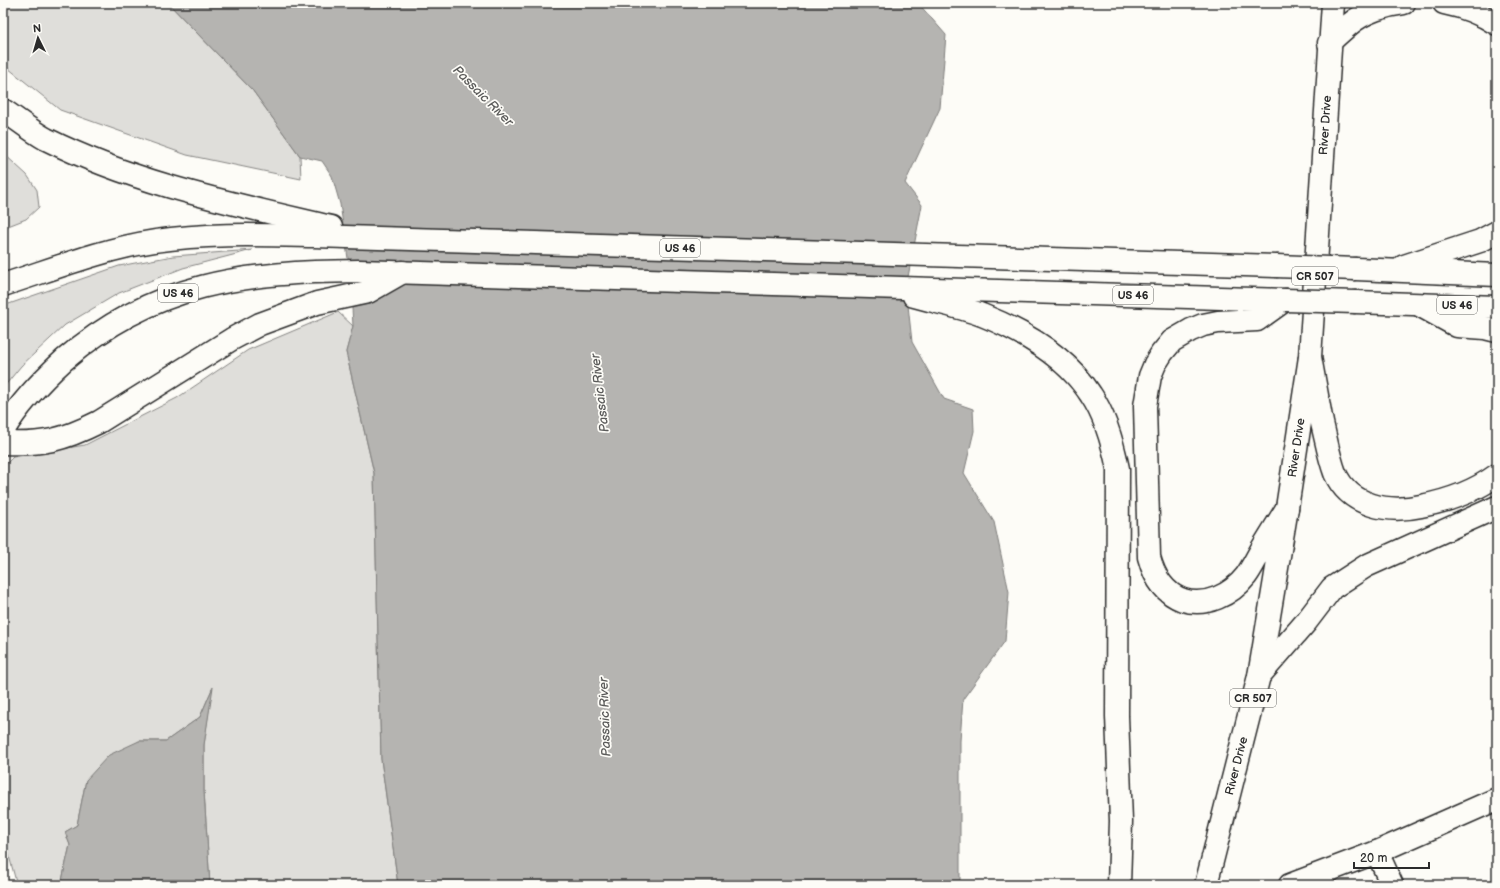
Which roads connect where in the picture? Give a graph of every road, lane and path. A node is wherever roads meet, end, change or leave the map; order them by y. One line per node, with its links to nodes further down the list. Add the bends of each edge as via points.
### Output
1 (1333, 3): 5 (main road, River Drive / CR 507)
2 (1404, 3): 5 (main road, via 1363,15)
3 (1444, 3): 4 (main road, via 1460,6)
4 (1497, 24)
5 (1329, 43): 20 (main road, River Drive / CR 507)
6 (3, 110): 8 (main road, US 46, via 45,138 102,164 168,187)
7 (1497, 232): 10 (main road)
8 (377, 238): 9 (main road, via 236,234 155,241); 10 (main road, US 46, bridge)
9 (58, 267): 12 (main road); 14 (main road)
10 (1391, 270): 13 (main road, US 46)
11 (403, 272): 15 (main road, US 46); 21 (main road, US 46, via 325,271 261,275 203,286 155,302 109,327 69,356 37,386); 22 (main road, via 368,292 317,304 260,324 80,432 45,442)
12 (3, 274)
13 (1497, 275)
14 (3, 285)
15 (878, 286): 16 (main road, US 46); 29 (main road, via 981,315 1026,336 1045,348 1075,375 1091,395 1105,424 1118,469 1117,716 1121,821)
16 (1285, 300): 17 (main road, US 46, bridge); 25 (main road, via 1257,320 1218,322 1191,330 1172,341 1155,364 1150,376 1145,406 1149,557 1152,570 1165,590 1175,597 1200,602 1223,595 1245,576)
17 (1416, 303): 18 (main road, US 46); 19 (main road, via 1457,326)
18 (1497, 307)
19 (1497, 331)
20 (1310, 357): 23 (main road, via 1335,473 1342,485 1360,500 1384,508 1416,507 1456,497); 25 (main road, River Drive / CR 507)
21 (3, 431)
22 (3, 443)
23 (1497, 476)
24 (1497, 507): 26 (main road, via 1366,566 1332,588)
25 (1287, 508): 26 (main road, River Drive / CR 507)
26 (1259, 676): 30 (main road, River Drive / CR 507)
27 (1497, 799): 28 (main road)
28 (1377, 852): 31 (main road); 32 (main road)
29 (1119, 885)
30 (1206, 885)
31 (1290, 885)
32 (1392, 885)

